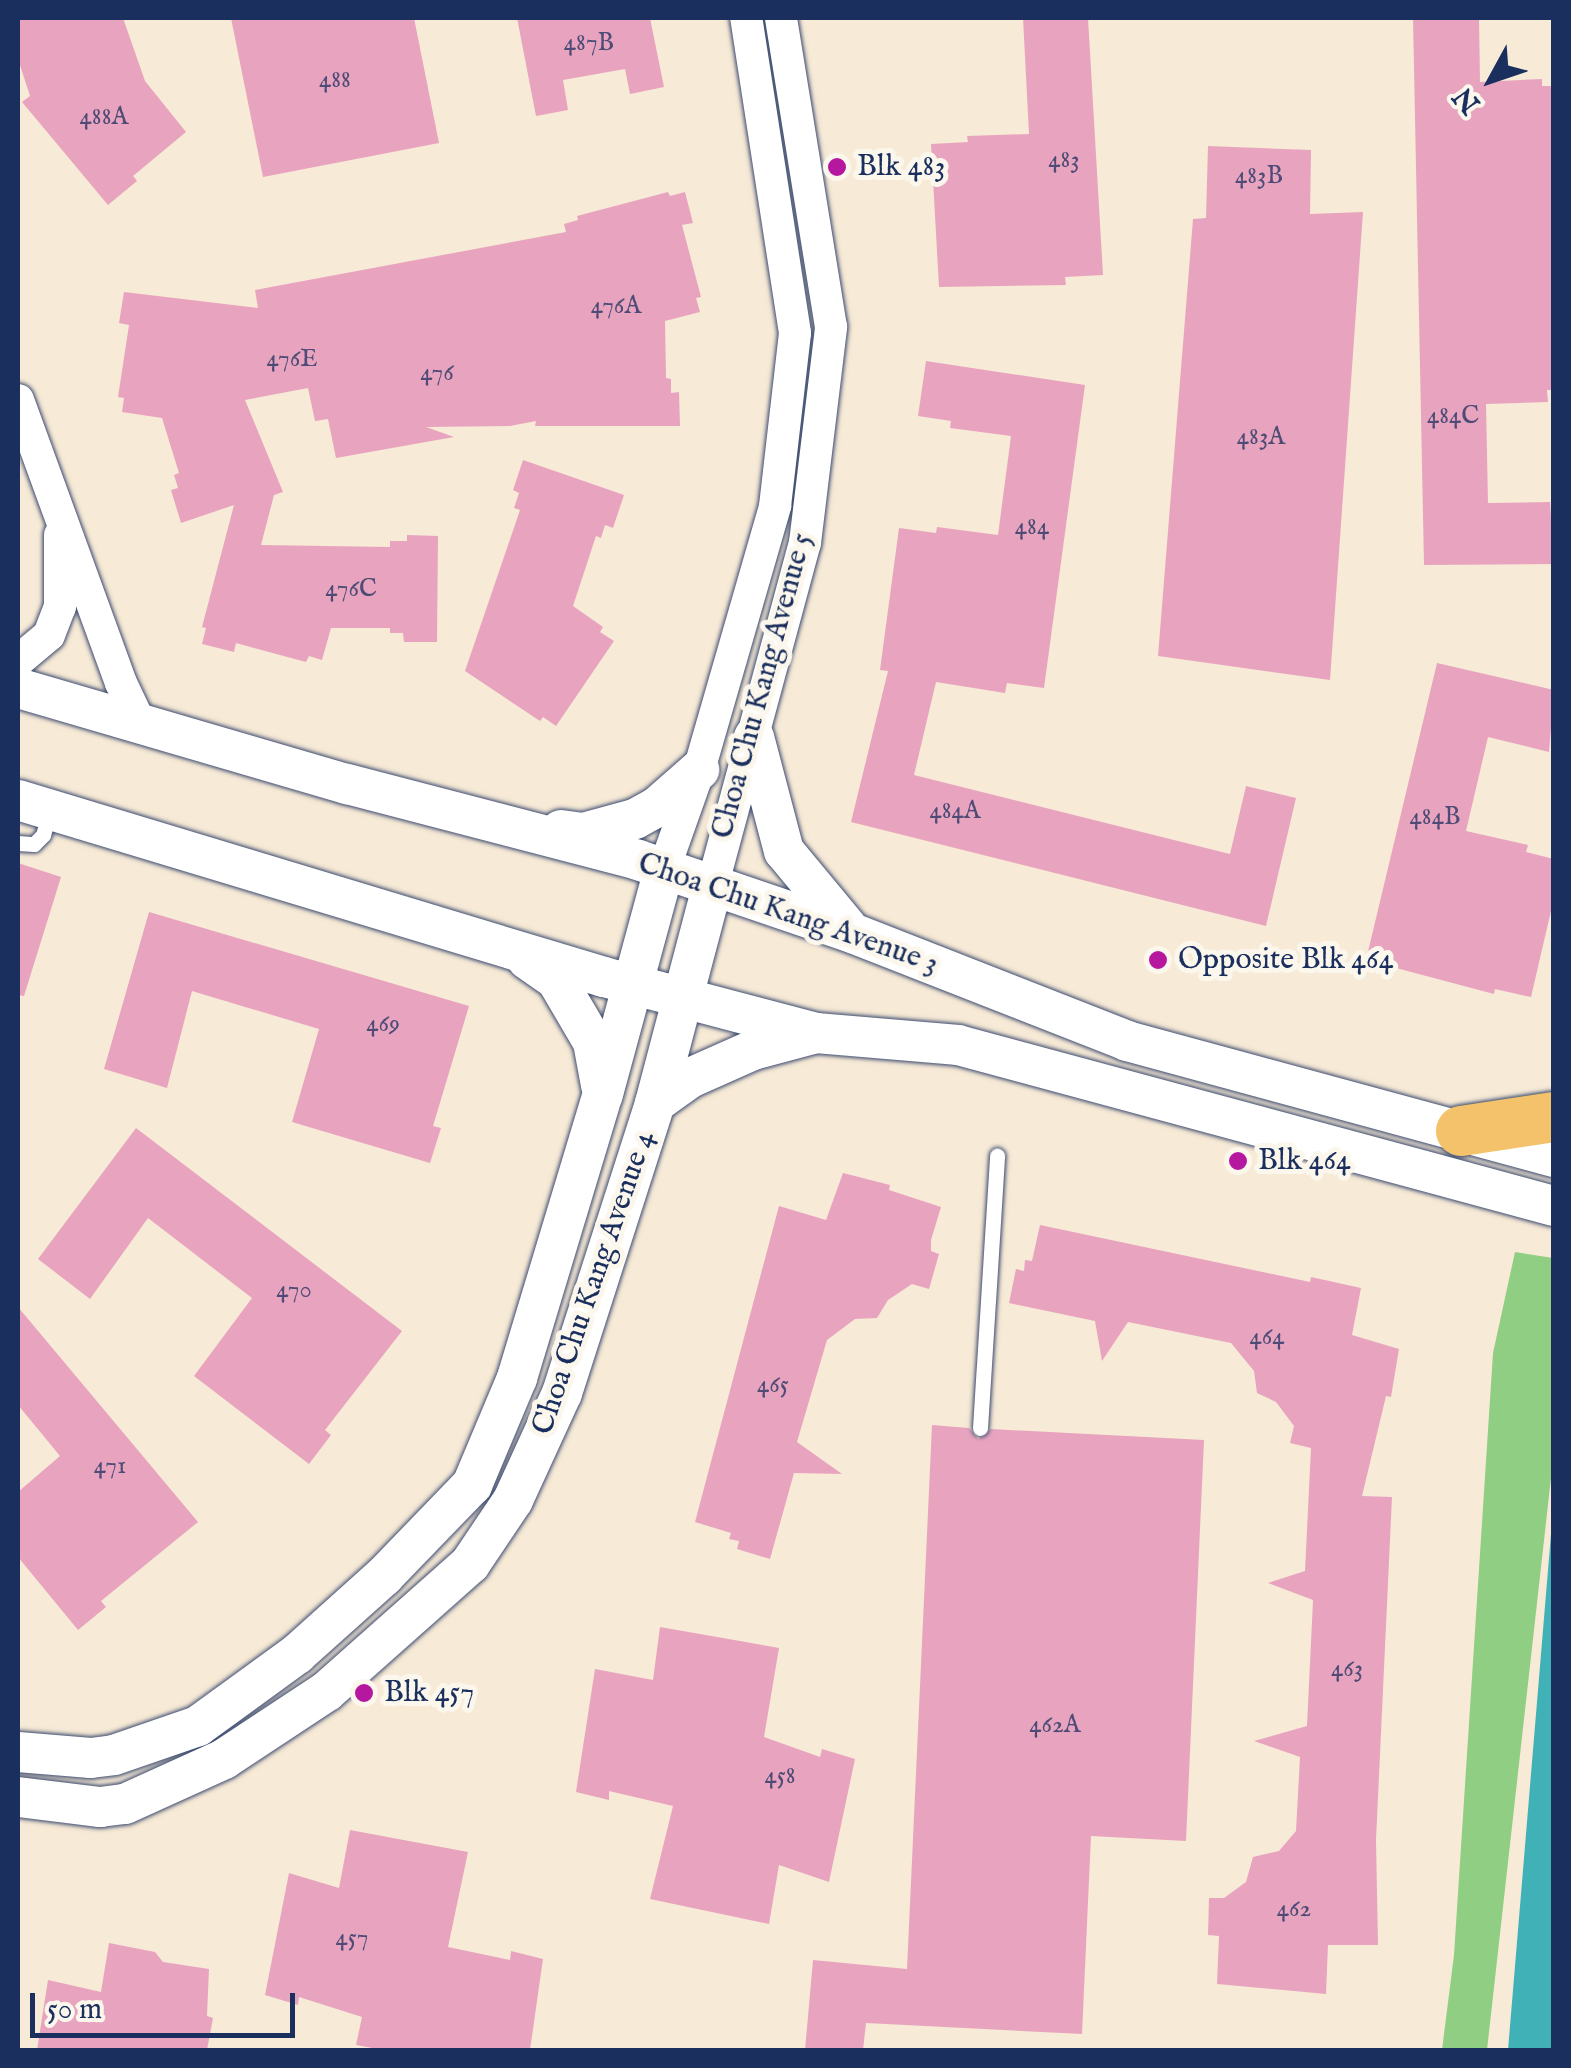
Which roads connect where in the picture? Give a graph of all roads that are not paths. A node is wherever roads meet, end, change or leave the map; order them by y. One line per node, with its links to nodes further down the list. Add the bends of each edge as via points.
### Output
1 (746, 18): 5 (street, Choa Chu Kang Avenue 5, via 796,333 774,506)
2 (781, 18): 6 (street, Choa Chu Kang Avenue 5, via 830,327 805,543)
3 (18, 400): 4 (street)
4 (60, 510): 7 (street, via 60,607 49,635); 9 (street)
5 (753, 581): 6 (street); 11 (street, Choa Chu Kang Avenue 5)
6 (793, 591): 10 (street, Choa Chu Kang Avenue 5)
7 (18, 661)
8 (18, 688): 9 (street, Choa Chu Kang Avenue 3)
9 (140, 723): 13 (street, Choa Chu Kang Avenue 3, via 347,784)
10 (754, 738): 16 (street, Choa Chu Kang Avenue 5); 17 (street, via 784,851)
11 (699, 770): 13 (street, via 635,819 583,833); 15 (street, Choa Chu Kang Avenue 5)
12 (34, 805): 14 (lane, via 43,835 34,844); 18 (street)
13 (508, 822): 15 (street, Choa Chu Kang Avenue 3)
14 (18, 843)
15 (664, 869): 16 (street, Choa Chu Kang Avenue 3); 19 (street, Choa Chu Kang Avenue 5)
16 (712, 887): 17 (street, Choa Chu Kang Avenue 3); 20 (street, Choa Chu Kang Avenue 5)
17 (852, 932): 25 (street, Choa Chu Kang Avenue 3, via 1127,1041)
18 (522, 955): 19 (street); 22 (street, via 556,979 593,1042)
19 (634, 984): 20 (street); 22 (street, Choa Chu Kang Avenue 4)
20 (683, 996): 21 (street); 23 (street, Choa Chu Kang Avenue 4)
21 (816, 1032): 23 (street, via 753,1050 690,1078); 28 (street, via 958,1045)
22 (603, 1094): 30 (street, Choa Chu Kang Avenue 4, via 517,1378 472,1486 297,1654 198,1726 114,1756)
23 (655, 1103): 31 (street, Choa Chu Kang Avenue 4, via 562,1393 513,1500 470,1564 327,1690 224,1759 124,1804)
24 (1554, 1117): 25 (main road)
25 (1461, 1131): 27 (street, Choa Chu Kang Avenue 3)
26 (996, 1156): 29 (lane)
27 (1554, 1156)
28 (1554, 1206)
29 (980, 1428)
30 (18, 1752)
31 (18, 1797)

